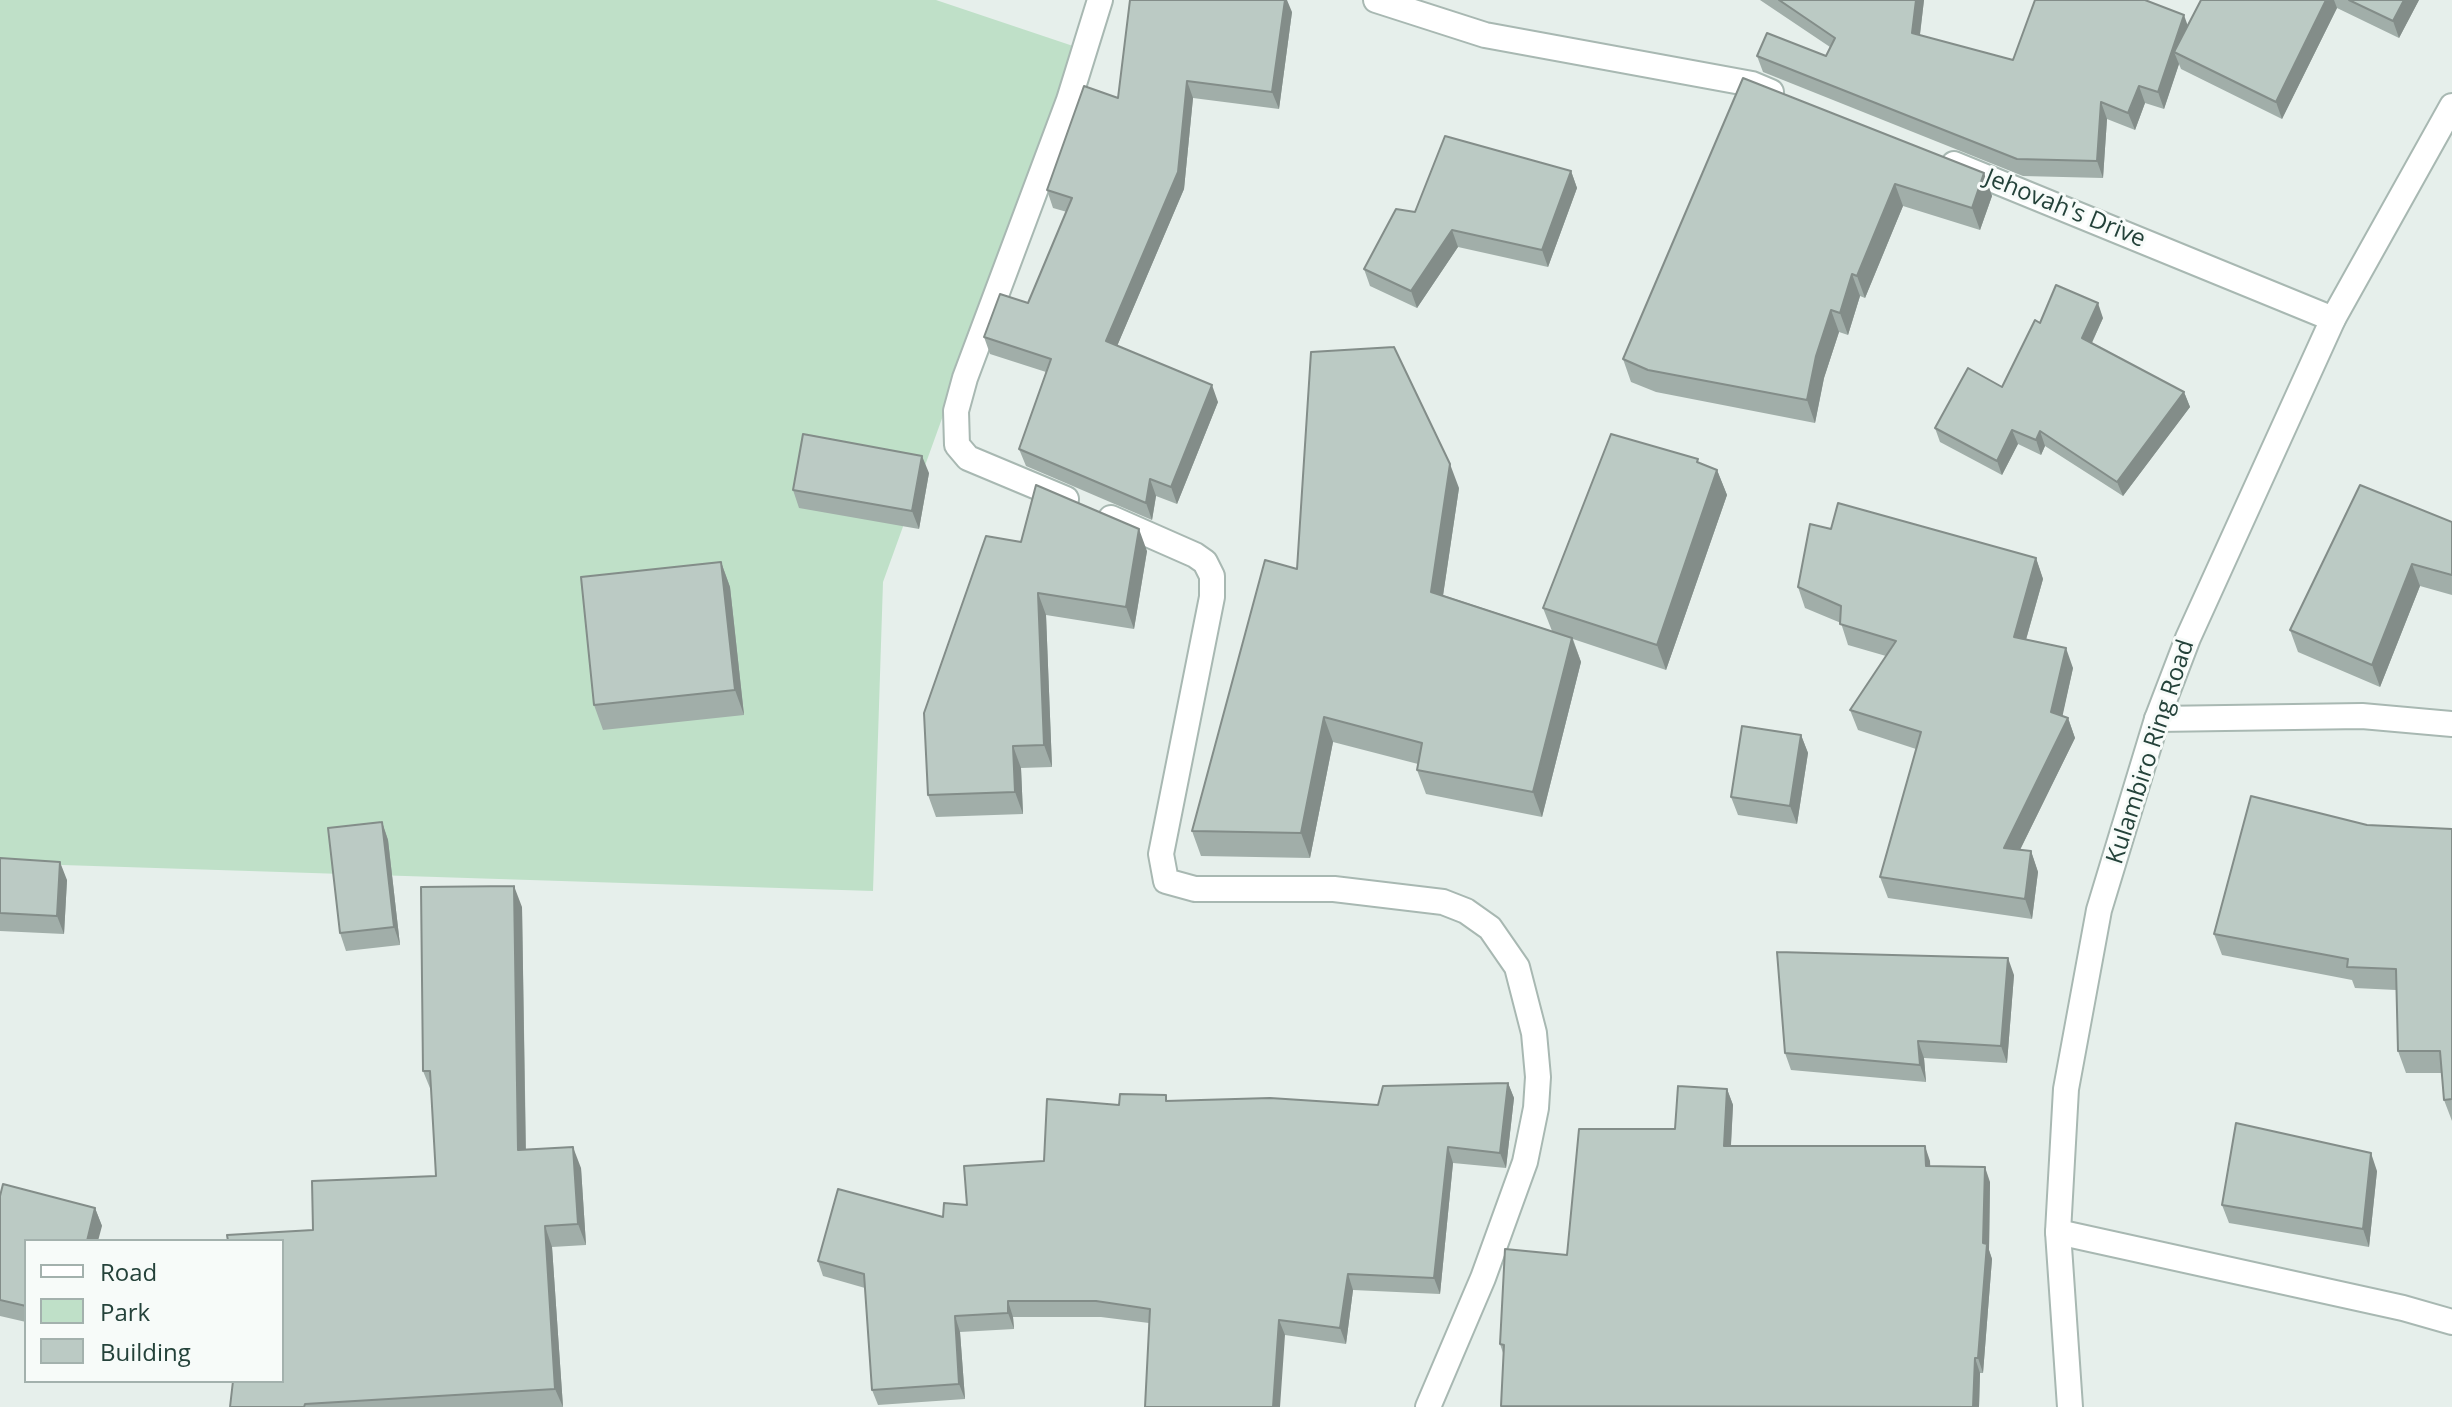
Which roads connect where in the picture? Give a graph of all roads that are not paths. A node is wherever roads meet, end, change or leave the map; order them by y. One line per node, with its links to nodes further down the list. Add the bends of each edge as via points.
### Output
1 (1100, 0): 11 (street, via 1069,100 965,378 956,411 957,445 968,458 1195,555 1212,576 1161,854 1166,881 1195,889 1334,889 1443,902 1490,928 1517,967 1534,1033 1536,1108 1525,1162)
2 (1376, 0): 3 (street, via 1485,35 1752,84)
3 (1796, 101)
4 (2452, 106): 6 (street, Kulambiro Ring Road)
5 (1928, 154): 6 (street, Jehovah's Drive)
6 (2333, 319): 7 (street, Kulambiro Ring Road, via 2188,638)
7 (2157, 719): 8 (street, via 2362,716); 9 (street, Kulambiro Ring Road, via 2099,910 2066,1089)
8 (2452, 724)
9 (2058, 1232): 10 (street); 12 (street, Kulambiro Ring Road)
10 (2452, 1322)
11 (1428, 1407)
12 (2070, 1407)

